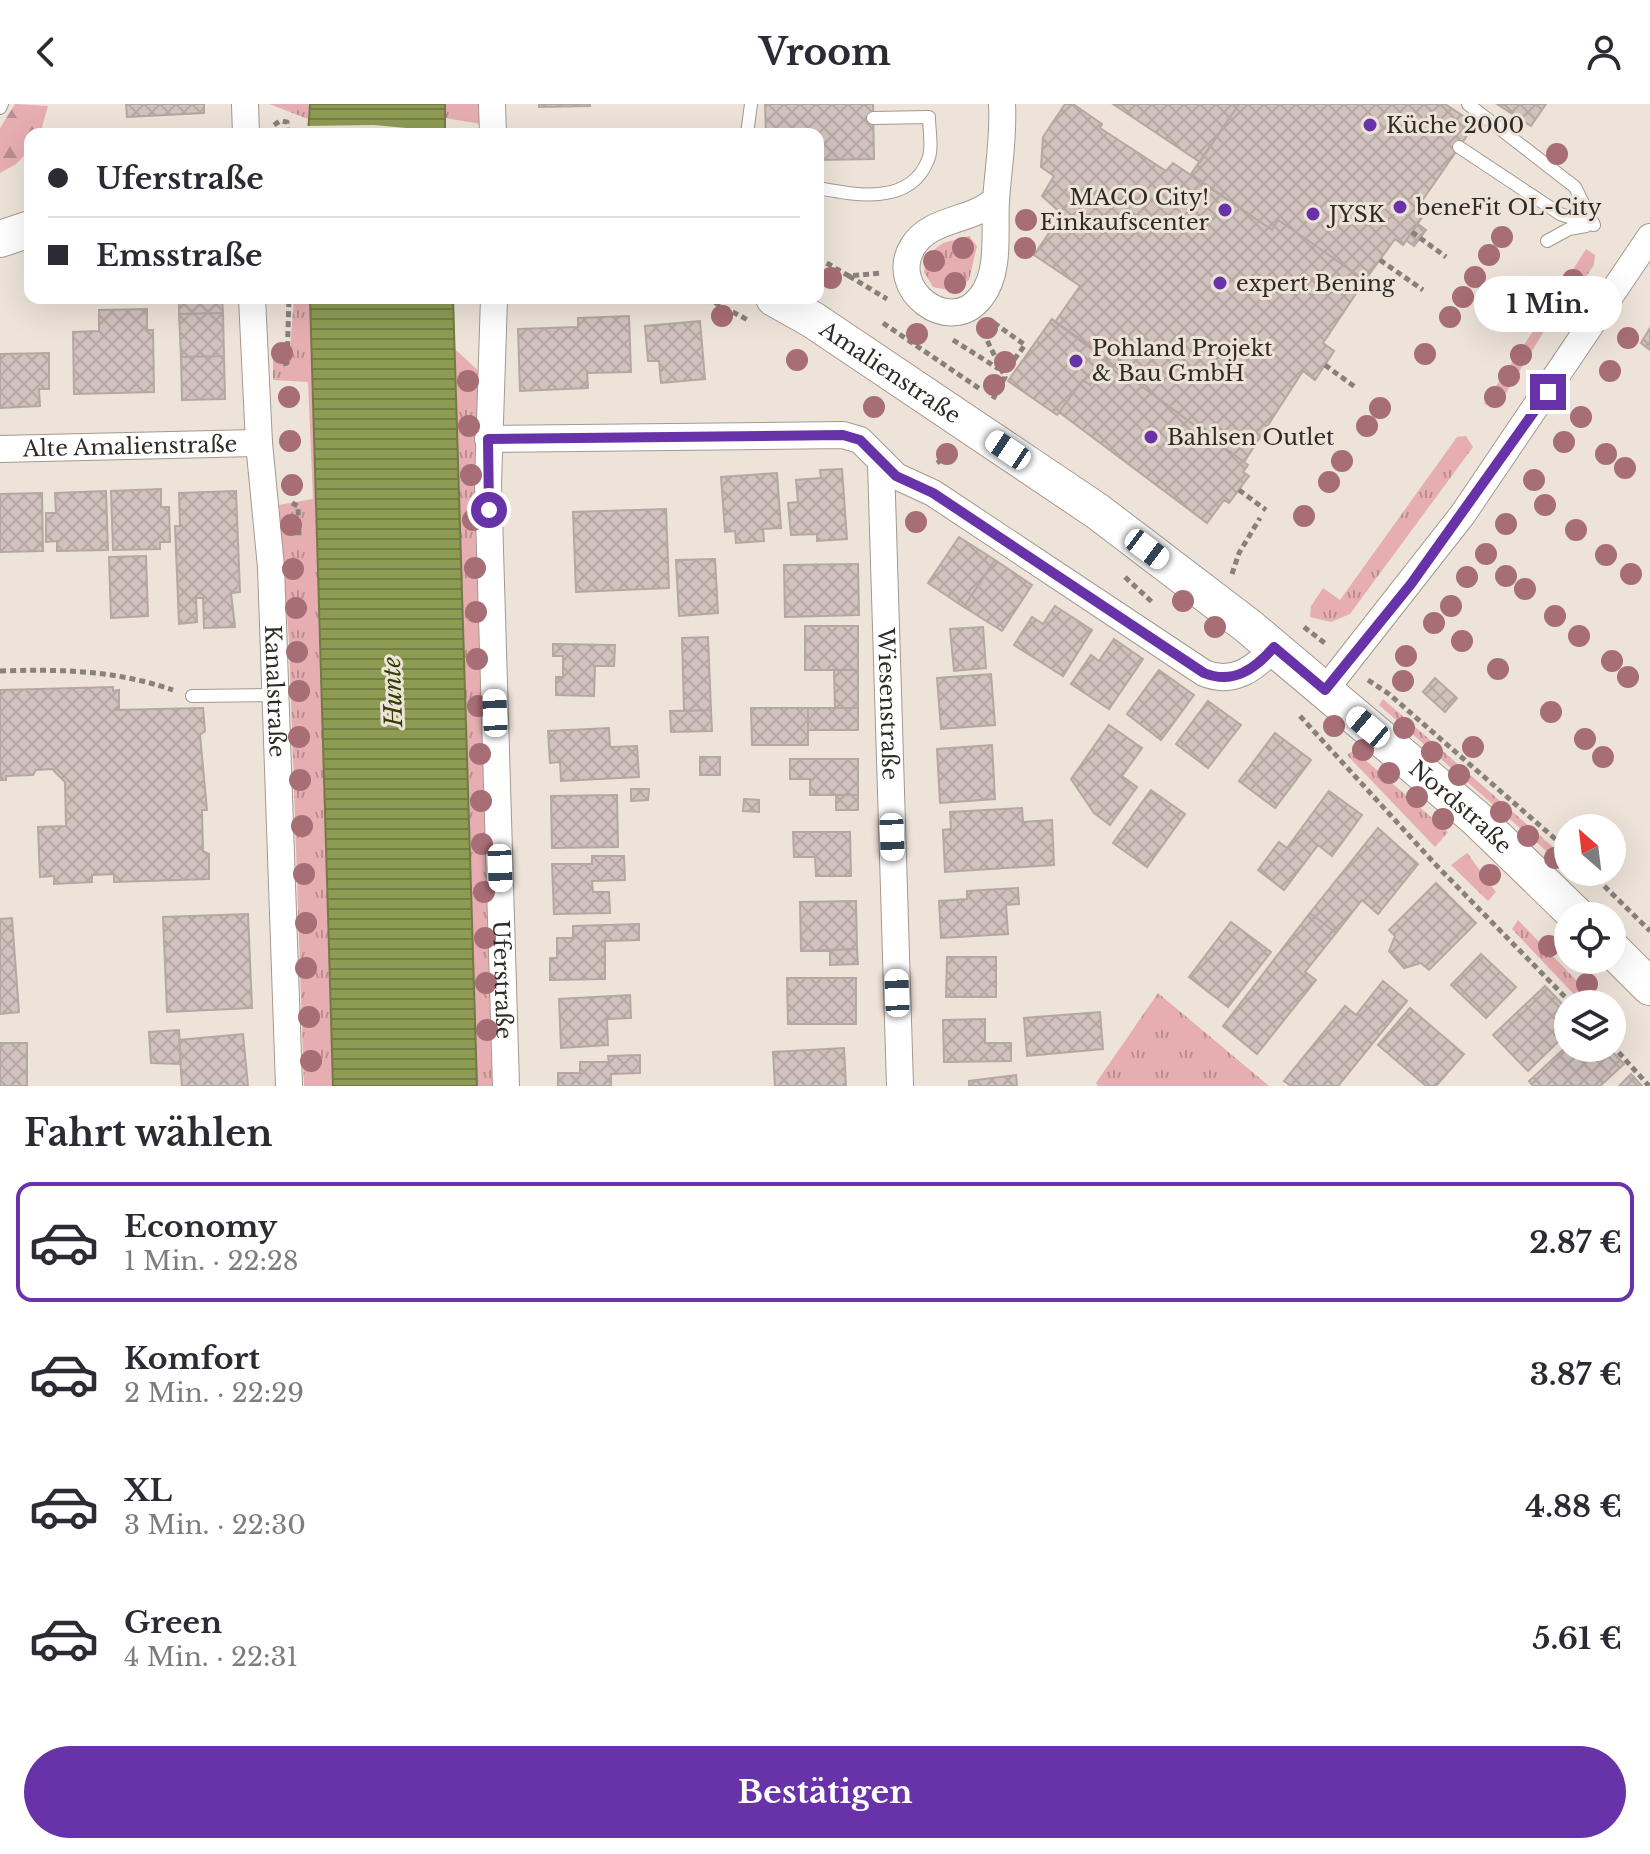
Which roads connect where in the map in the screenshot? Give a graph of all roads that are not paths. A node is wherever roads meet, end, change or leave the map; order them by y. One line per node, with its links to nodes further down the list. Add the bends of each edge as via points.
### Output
1 (245, 104): 8 (street)
2 (492, 104): 9 (street)
3 (751, 104): 10 (lane)
4 (1002, 104): 13 (street)
5 (1468, 104): 14 (lane, via 1575,187)
6 (929, 111): 7 (lane); 12 (lane, via 929,159 917,177 869,197)
7 (873, 118)
8 (246, 128)
9 (493, 128)
10 (748, 128)
11 (1459, 147): 14 (lane, via 1560,214)
12 (824, 189)
13 (996, 199): 13 (street, via 989,280 982,296 954,311 928,307 917,297 906,271 921,236 986,209)
14 (1594, 225): 18 (lane, via 1569,229)
15 (24, 231): 17 (street)
16 (1650, 237): 27 (street, via 1463,514)
17 (0, 239)
18 (1547, 241)
19 (252, 304): 23 (street, Kanalstraße)
20 (494, 304): 22 (street, Uferstraße)
21 (785, 304): 26 (street, Amalienstraße, via 1053,481)
22 (488, 439): 25 (street, via 843,435 860,440); 34 (street, Uferstraße)
23 (259, 443): 24 (street, Alte Amalienstraße); 28 (street, Kanalstraße, via 271,567)
24 (0, 449)
25 (881, 464): 26 (street, via 1204,673 1237,676); 35 (street, Wiesenstraße)
26 (1274, 647): 27 (street, Nordstraße)
27 (1325, 690): 30 (street, Nordstraße, via 1477,819)
28 (274, 695): 29 (lane); 33 (street, Kanalstraße)
29 (192, 696)
30 (1563, 902)
31 (1626, 963): 32 (street)
32 (1650, 987)
33 (289, 1086)
34 (506, 1086)
35 (900, 1086)

